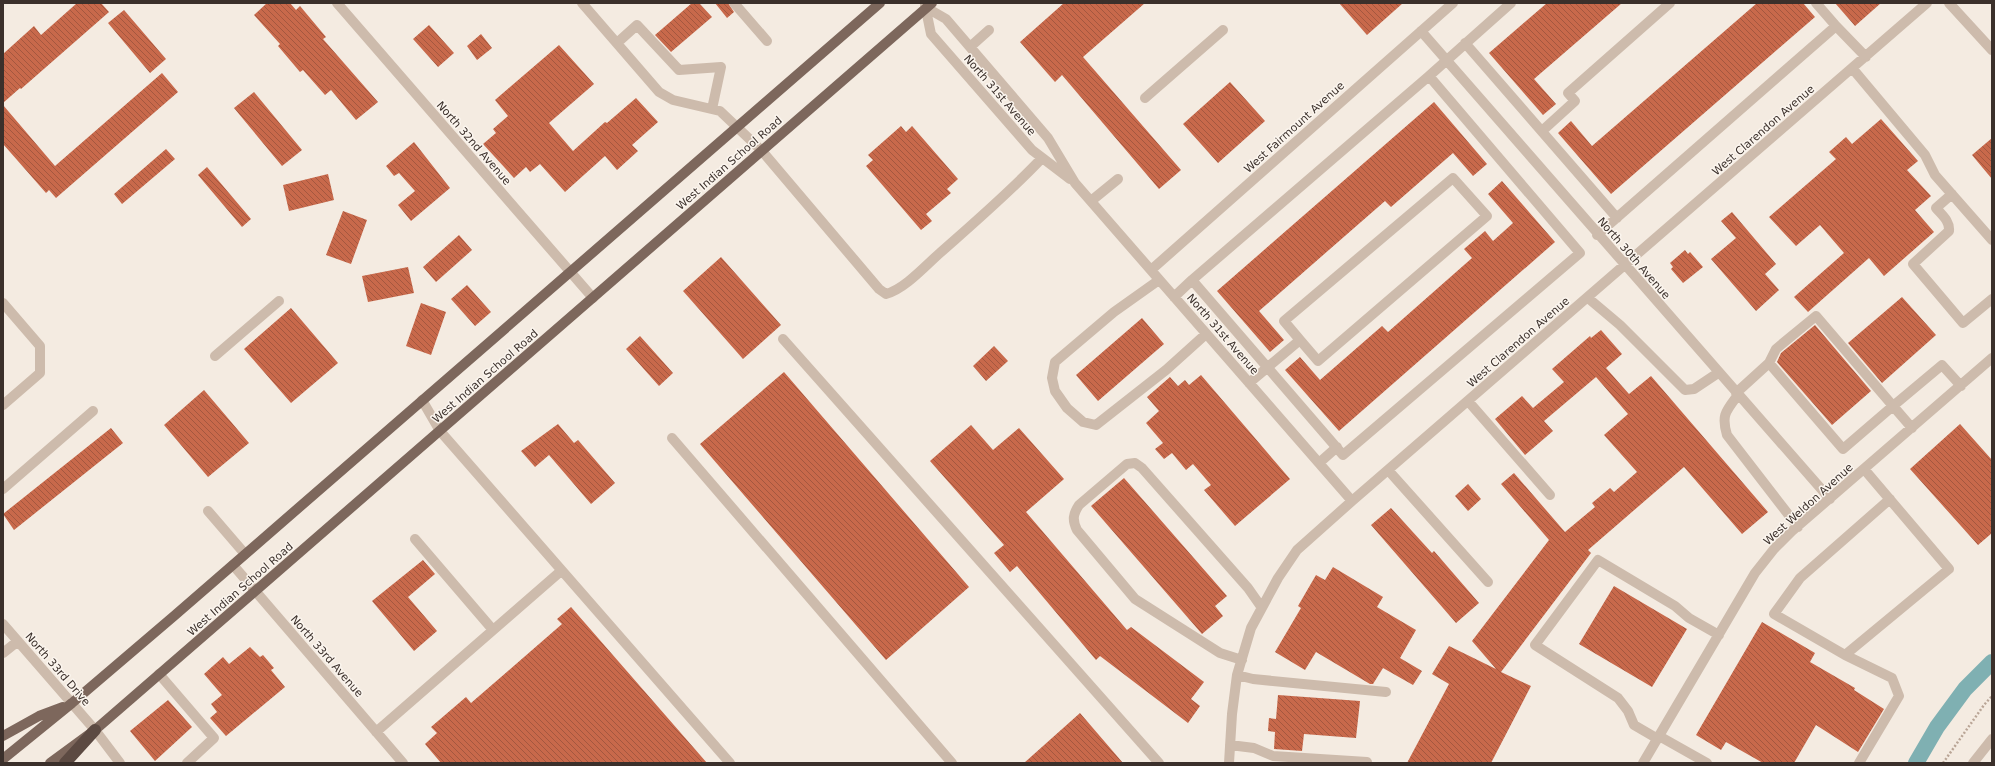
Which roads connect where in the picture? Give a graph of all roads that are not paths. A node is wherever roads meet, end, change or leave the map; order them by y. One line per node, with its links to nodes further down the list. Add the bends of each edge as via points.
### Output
1 (337, 3): 40 (street, North 32nd Avenue)
2 (582, 3): 17 (street)
3 (734, 3): 16 (street)
4 (880, 3): 27 (main road, West Indian School Road)
5 (1453, 3): 15 (street, West Fairmount Avenue)
6 (1511, 3): 18 (street)
7 (1670, 3): 28 (street, via 1568,93 1576,101)
8 (1816, 3): 12 (street)
9 (1927, 3): 21 (street, West Clarendon Avenue)
10 (1949, 3): 20 (street)
11 (928, 5): 19 (street, North 31st Avenue, via 946,19); 29 (main road, West Indian School Road); 30 (street, North 31st Avenue, via 932,34 1032,150)
12 (1836, 26): 21 (street); 35 (street)
13 (989, 30): 19 (street)
14 (1223, 30): 25 (street)
15 (1421, 31): 22 (street, North 30th Avenue); 39 (street, West Fairmount Avenue)
16 (767, 41)
17 (617, 43): 26 (street, via 659,92 673,100); 26 (street, via 637,25 680,70 721,67)
18 (1465, 43): 22 (street); 28 (street)
19 (970, 46): 32 (street, North 31st Avenue, via 1048,138)
20 (1992, 50)
21 (1866, 56): 23 (street, West Clarendon Avenue)
22 (1446, 60): 24 (street); 36 (street, North 30th Avenue)
23 (1852, 68): 33 (street, via 1925,155 1931,169); 38 (street, West Clarendon Avenue)
24 (1429, 76): 42 (street); 68 (street, via 1580,253 1343,455)
25 (1145, 98)
26 (712, 109): 27 (street, via 720,111)
27 (737, 127): 29 (street); 40 (main road, West Indian School Road)
28 (1542, 132): 35 (street)
29 (762, 151): 30 (street, via 879,289 886,294 895,292 922,269); 44 (main road, West Indian School Road)
30 (1042, 158): 32 (street, North 31st Avenue)
31 (1118, 178): 34 (street)
32 (1075, 183): 34 (street, North 31st Avenue)
33 (1952, 194): 37 (street); 48 (street, via 1936,208 1949,226 1949,231 1913,264 1963,323)
34 (1091, 201): 39 (street, North 31st Avenue)
35 (1617, 218): 36 (street)
36 (1598, 235): 38 (street, North 30th Avenue)
37 (1992, 240)
38 (1625, 266): 45 (street, West Clarendon Avenue); 56 (street, North 30th Avenue)
39 (1151, 270): 41 (street, North 31st Avenue)
40 (571, 272): 44 (street, North 32nd Avenue); 60 (main road, West Indian School Road)
41 (1159, 280): 43 (street, North 31st Avenue); 49 (street, via 1114,312 1055,362 1052,378 1055,392 1067,408 1083,422 1096,425 1166,370)
42 (1192, 280): 43 (street); 55 (street)
43 (1174, 297): 49 (street, North 31st Avenue)
44 (593, 298): 66 (main road, West Indian School Road)
45 (1588, 298): 56 (street, via 1620,325 1685,390 1694,389); 61 (street, West Clarendon Avenue)
46 (279, 301): 52 (street)
47 (3, 303): 62 (street, via 40,346 40,373)
48 (1990, 304)
49 (1206, 334): 57 (street, North 31st Avenue)
50 (783, 339): 112 (street)
51 (1300, 340): 51 (street, via 1284,321 1453,178 1487,216 1318,361); 55 (street)
52 (215, 356)
53 (1992, 358): 58 (street, West Weldon Avenue)
54 (1770, 363): 59 (street); 63 (street, via 1843,449); 63 (street, via 1776,349 1816,316)
55 (1267, 368): 57 (street); 68 (street)
56 (1718, 373): 59 (street, North 30th Avenue)
57 (1249, 382): 69 (street, North 31st Avenue)
58 (1960, 386): 63 (street, via 1942,365); 65 (street, West Weldon Avenue)
59 (1737, 394): 74 (street, North 30th Avenue); 78 (street, via 1726,410 1723,421 1727,435)
60 (422, 400): 66 (street); 80 (main road, West Indian School Road)
61 (1468, 401): 71 (street, West Clarendon Avenue); 73 (street)
62 (3, 405)
63 (1893, 406): 65 (street)
64 (93, 411): 72 (street)
65 (1912, 428): 70 (street, West Weldon Avenue)
66 (440, 431): 82 (street); 84 (main road, West Indian School Road)
67 (672, 438): 111 (street)
68 (1337, 447): 69 (street)
69 (1319, 463): 76 (street, North 31st Avenue)
70 (1864, 469): 74 (street, West Weldon Avenue); 75 (street)
71 (1388, 470): 76 (street, West Clarendon Avenue); 83 (street)
72 (3, 489)
73 (1550, 495)
74 (1830, 499): 78 (street, West Weldon Avenue)
75 (1890, 499): 91 (street, via 1949,569); 91 (street, via 1800,578 1774,614)
76 (1352, 501): 85 (street, West Clarendon Avenue, via 1297,550)
77 (208, 512): 80 (street)
78 (1798, 526): 88 (street, West Weldon Avenue, via 1774,549 1755,573)
79 (416, 539): 87 (street)
80 (245, 554): 81 (main road, West Indian School Road)
81 (233, 565): 84 (street, North 33rd Avenue); 96 (main road, West Indian School Road)
82 (561, 571): 87 (street); 110 (street)
83 (1488, 582)
84 (256, 591): 93 (main road, West Indian School Road); 98 (street, North 33rd Avenue)
85 (1262, 608): 92 (street, West Clarendon Avenue, via 1251,628); 92 (street, via 1248,588 1135,463 1127,464 1074,511 1073,520 1077,530 1135,599 1220,653)
86 (3, 624): 89 (street, North 33rd Drive)
87 (493, 630): 98 (street)
88 (1719, 634): 100 (street, West Weldon Avenue); 100 (street, via 1689,618 1675,606 1598,560 1535,645 1618,698 1634,725)
89 (18, 641): 90 (street); 96 (street, North 33rd Drive)
90 (3, 653)
91 (1845, 655): 116 (street, via 1892,678 1899,696)
92 (1242, 660): 94 (street, West Clarendon Avenue)
93 (159, 674): 97 (main road, West Indian School Road); 108 (street, via 214,738)
94 (1238, 675): 95 (street, via 1252,679); 102 (street, West Clarendon Avenue)
95 (1386, 692)
96 (72, 703): 97 (street, North 33rd Drive); 99 (main road, via 39,716); 103 (main road, West Indian School Road)
97 (95, 730): 105 (main road, West Indian School Road); 106 (highway); 107 (street, North 33rd Drive)
98 (376, 732): 109 (street, North 33rd Avenue)
99 (3, 736)
100 (1658, 737): 114 (street, West Weldon Avenue); 115 (street)
101 (1992, 739): 117 (street)
102 (1230, 745): 104 (street, via 1254,748 1273,756); 113 (street, West Clarendon Avenue)
103 (3, 759)
104 (1367, 762)
105 (50, 763)
106 (65, 763)
107 (120, 763)
108 (187, 763)
109 (403, 763)
110 (730, 763)
111 (952, 763)
112 (1159, 763)
113 (1229, 763)
114 (1643, 763)
115 (1707, 763)
116 (1859, 763)
117 (1973, 763)

